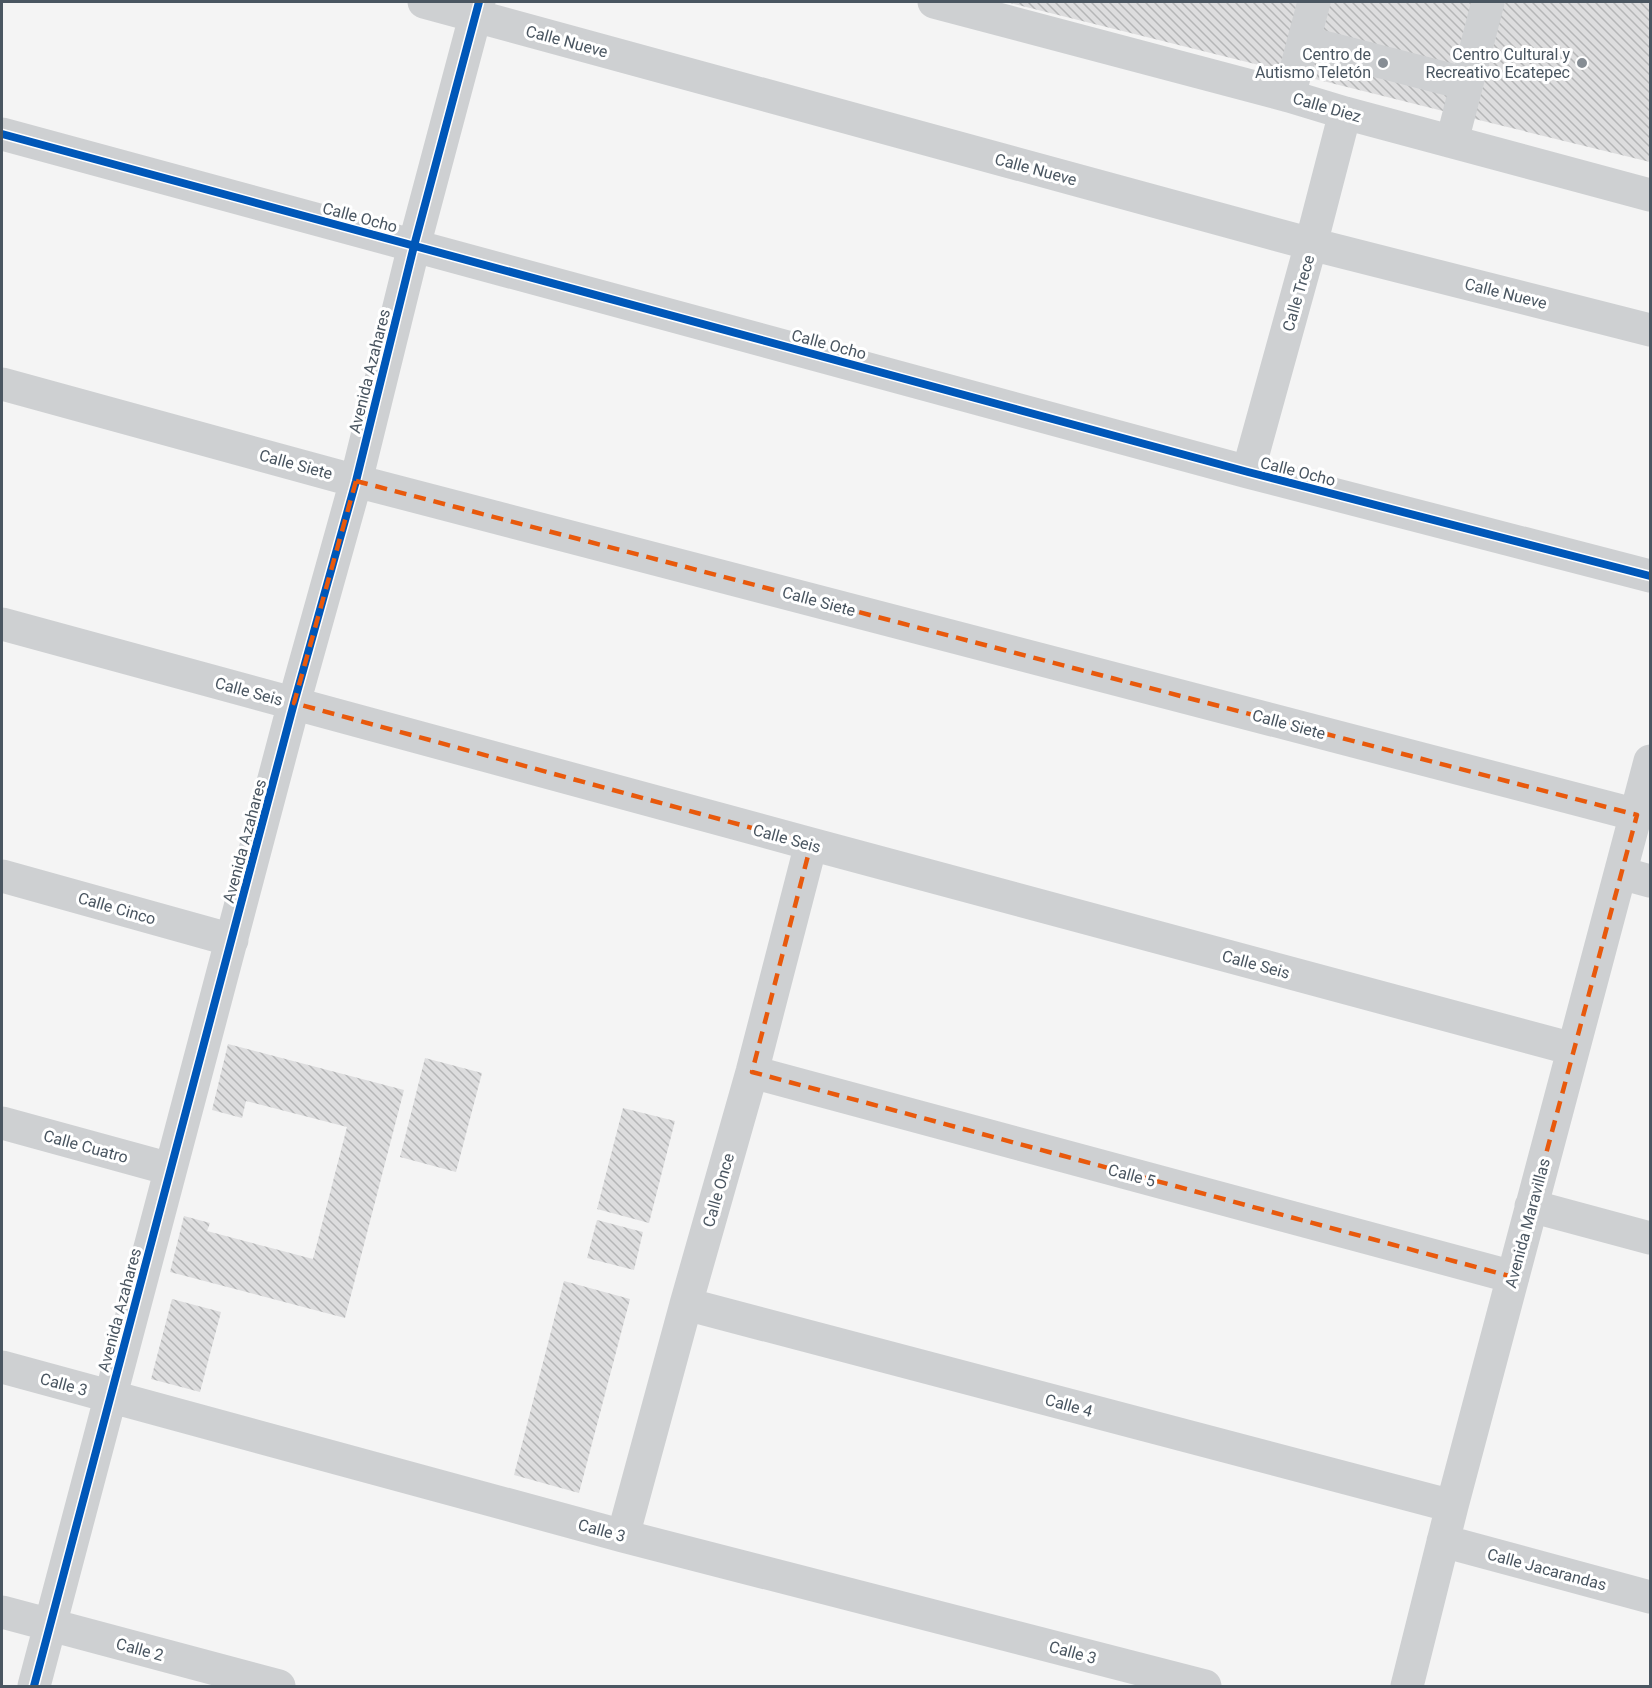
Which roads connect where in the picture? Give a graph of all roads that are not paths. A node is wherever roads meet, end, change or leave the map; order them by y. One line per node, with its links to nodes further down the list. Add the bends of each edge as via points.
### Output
1 (424, 2): 5 (street, Calle Nueve)
2 (934, 2): 8 (street, Calle Diez)
3 (1314, 2): 6 (street)
4 (1488, 2): 7 (street)
5 (478, 9): 13 (street, Calle Nueve); 14 (street, Avenida Azahares)
6 (1304, 42): 7 (street); 8 (street)
7 (1467, 84): 11 (street)
8 (1289, 96): 9 (street, Calle Diez)
9 (1345, 113): 11 (street, Calle Diez); 13 (street, Calle Trece)
10 (2, 134): 14 (street, Calle Ocho)
11 (1452, 141): 12 (street, Calle Diez)
12 (1650, 195)
13 (1311, 244): 15 (street, Calle Nueve); 17 (street, Calle Trece)
14 (414, 246): 17 (street, Calle Ocho); 18 (street, Avenida Azahares)
15 (1650, 330)
16 (2, 384): 18 (street, Calle Siete)
17 (1248, 472): 19 (street, Calle Ocho)
18 (356, 481): 21 (street, Avenida Azahares); 23 (street, Calle Siete)
19 (1650, 576)
20 (2, 624): 21 (street, Calle Seis)
21 (294, 703): 24 (street, Calle Seis); 27 (street, Avenida Azahares)
22 (1650, 761): 23 (street, Avenida Maravillas)
23 (1636, 815): 26 (street, Avenida Maravillas)
24 (811, 844): 28 (street, Calle Seis); 29 (street, Calle Once)
25 (2, 876): 27 (street, Calle Cinco)
26 (1636, 877): 28 (street, Avenida Maravillas)
27 (232, 940): 31 (street, Avenida Azahares)
28 (1574, 1049): 32 (street, Avenida Maravillas)
29 (752, 1072): 34 (street, Calle 5); 35 (street, Calle Once)
30 (2, 1123): 31 (street, Calle Cuatro)
31 (170, 1169): 37 (street, Avenida Azahares)
32 (1531, 1206): 33 (street); 34 (street, Avenida Maravillas)
33 (1650, 1238)
34 (1513, 1277): 38 (street, Avenida Maravillas)
35 (686, 1304): 38 (street, Calle 4); 39 (street, Calle Once)
36 (2, 1367): 37 (street, Calle 3)
37 (110, 1396): 39 (street, Calle 3); 43 (street, Avenida Azahares)
38 (1452, 1506): 40 (street, Avenida Maravillas)
39 (623, 1536): 46 (street, Calle 3)
40 (1443, 1541): 41 (street, Calle Jacarandas); 47 (street, Avenida Maravillas)
41 (1650, 1597)
42 (2, 1612): 43 (street, Calle 2)
43 (51, 1625): 44 (street, Avenida Azahares); 45 (street, Calle 2)
44 (34, 1686)
45 (279, 1686)
46 (1205, 1686)
47 (1407, 1686)

